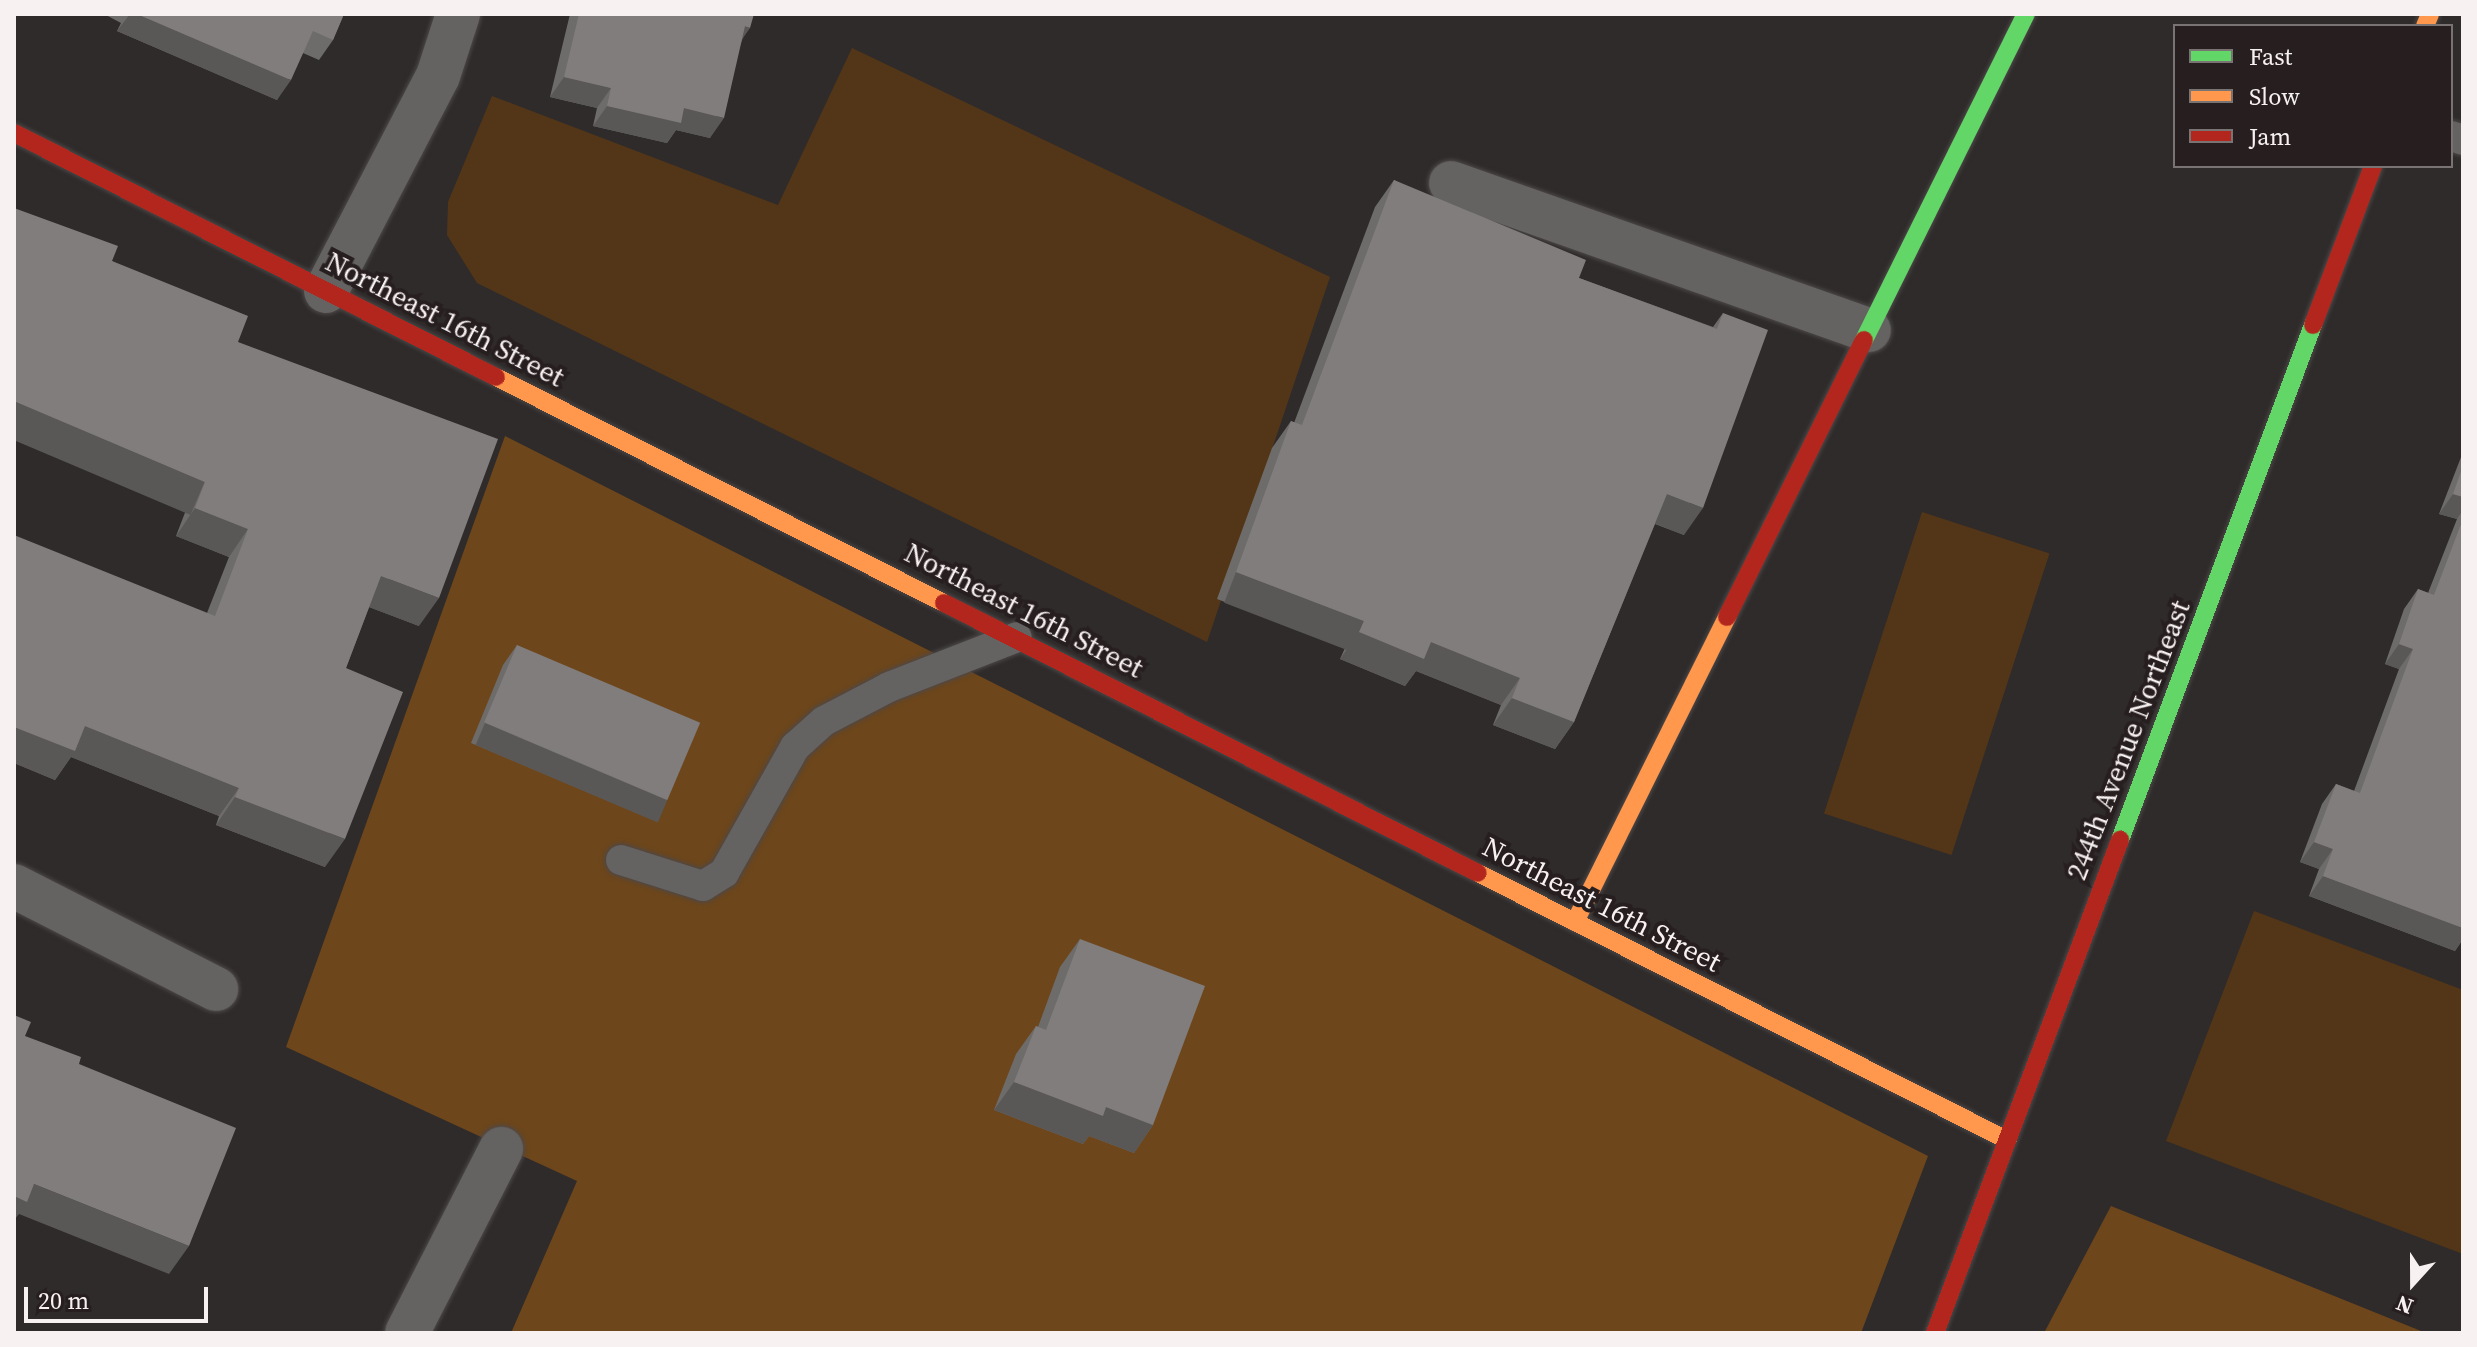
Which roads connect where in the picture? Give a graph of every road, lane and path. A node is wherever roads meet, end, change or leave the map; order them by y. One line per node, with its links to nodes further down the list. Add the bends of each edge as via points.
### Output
1 (458, 14): 6 (street, via 438,76)
2 (2026, 14): 7 (street)
3 (14, 133): 6 (street, Northeast 16th Street)
4 (2372, 168): 13 (street, 244th Avenue Northeast)
5 (1451, 183): 7 (street)
6 (326, 291): 8 (street, Northeast 16th Street)
7 (1869, 330): 11 (street)
8 (1017, 637): 9 (lane, via 889,687 824,721 795,747 724,873 703,886); 11 (street, Northeast 16th Street)
9 (621, 860)
10 (14, 886): 12 (street)
11 (1575, 922): 13 (street, Northeast 16th Street)
12 (216, 989)
13 (2007, 1140): 16 (street, 244th Avenue Northeast)
14 (501, 1149): 15 (street)
15 (407, 1333)
16 (1935, 1333)

